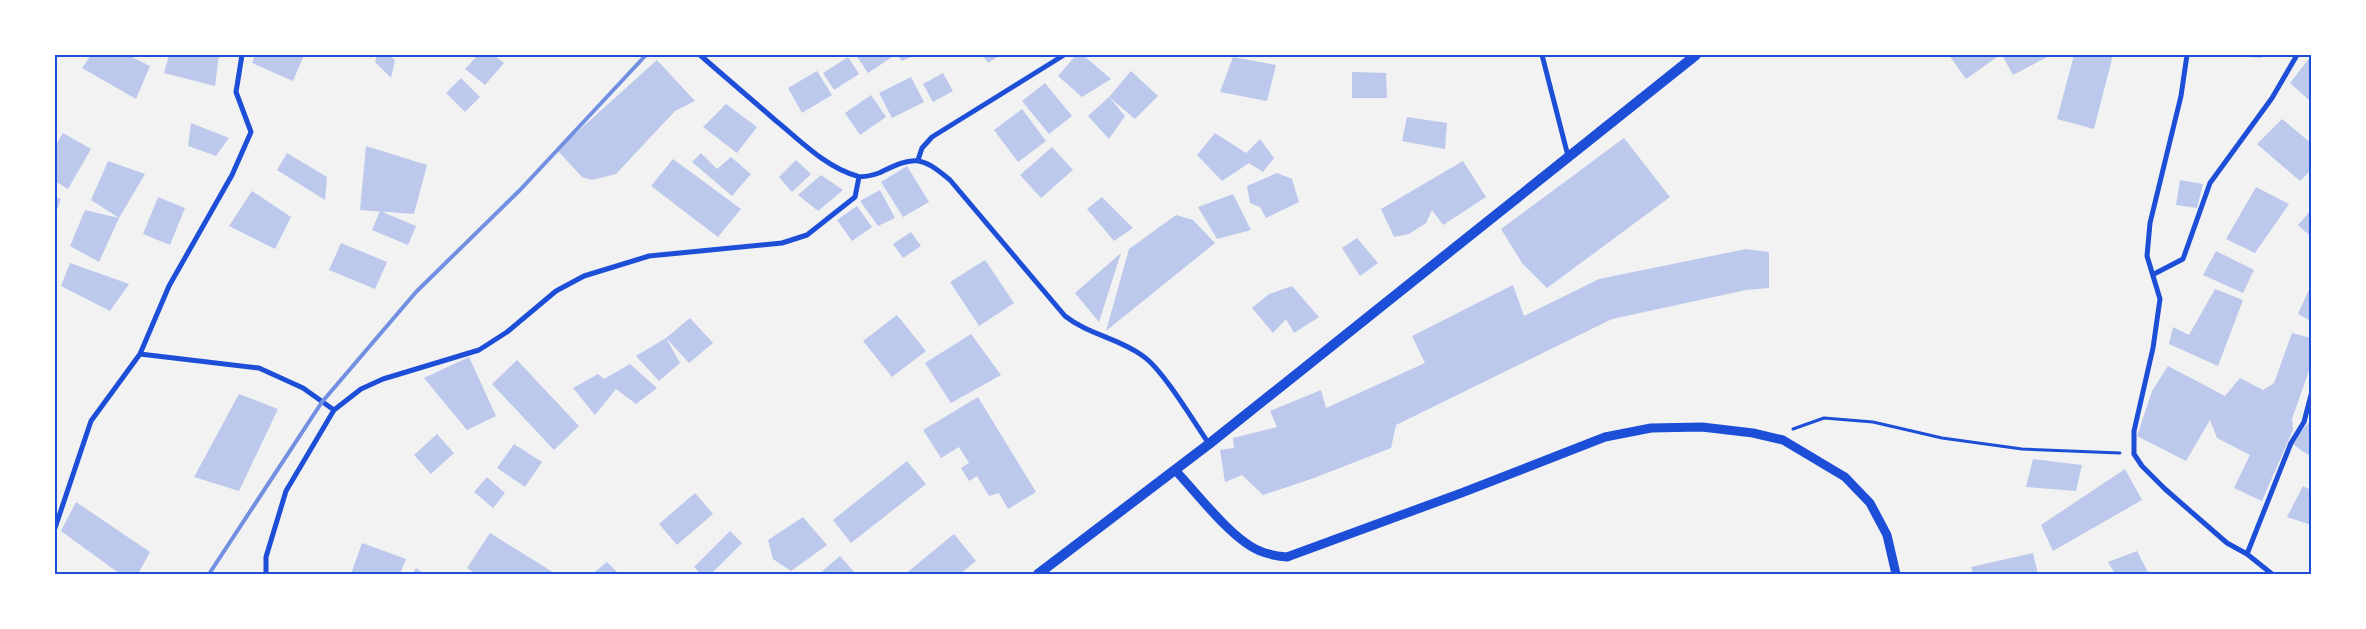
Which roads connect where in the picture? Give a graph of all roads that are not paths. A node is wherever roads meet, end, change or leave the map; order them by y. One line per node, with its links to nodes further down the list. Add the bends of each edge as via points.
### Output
1 (242, 55): 12 (street, via 236,92 251,132 232,175 169,286)
2 (700, 55): 10 (street, via 818,156)
3 (1064, 55): 9 (street, via 932,137 922,148)
4 (1542, 55): 8 (street)
5 (1696, 55): 8 (main road)
6 (2186, 55): 11 (street, via 2182,96 2150,223 2147,256)
7 (2297, 55): 11 (street, via 2272,98 2210,184 2183,259)
8 (1568, 156): 15 (main road)
9 (918, 160): 10 (street, via 903,161 875,175); 15 (street, via 931,164 950,180 1065,316 1077,326 1127,345 1154,365)
10 (859, 177): 14 (street, via 855,197 807,234 782,243 649,256 584,276 556,292 479,350 383,379 361,389)
11 (2154, 274): 18 (street, via 2160,299 2153,348 2134,431 2134,454 2166,489 2227,543)
12 (140, 354): 14 (street, via 259,368 303,388); 17 (street, via 91,421)
13 (2311, 395): 18 (street, via 2304,422 2292,443)
14 (334, 410): 19 (street, via 286,491 266,557)
15 (1209, 444): 16 (main road)
16 (1175, 470): 20 (main road); 21 (street, via 1239,538 1258,551 1287,557 1605,437 1651,428 1702,427 1753,433 1783,440 1845,477 1870,503 1887,535)
17 (55, 528)
18 (2247, 554): 22 (street)
19 (266, 574)
20 (1038, 574)
21 (1896, 574)
22 (2272, 574)

